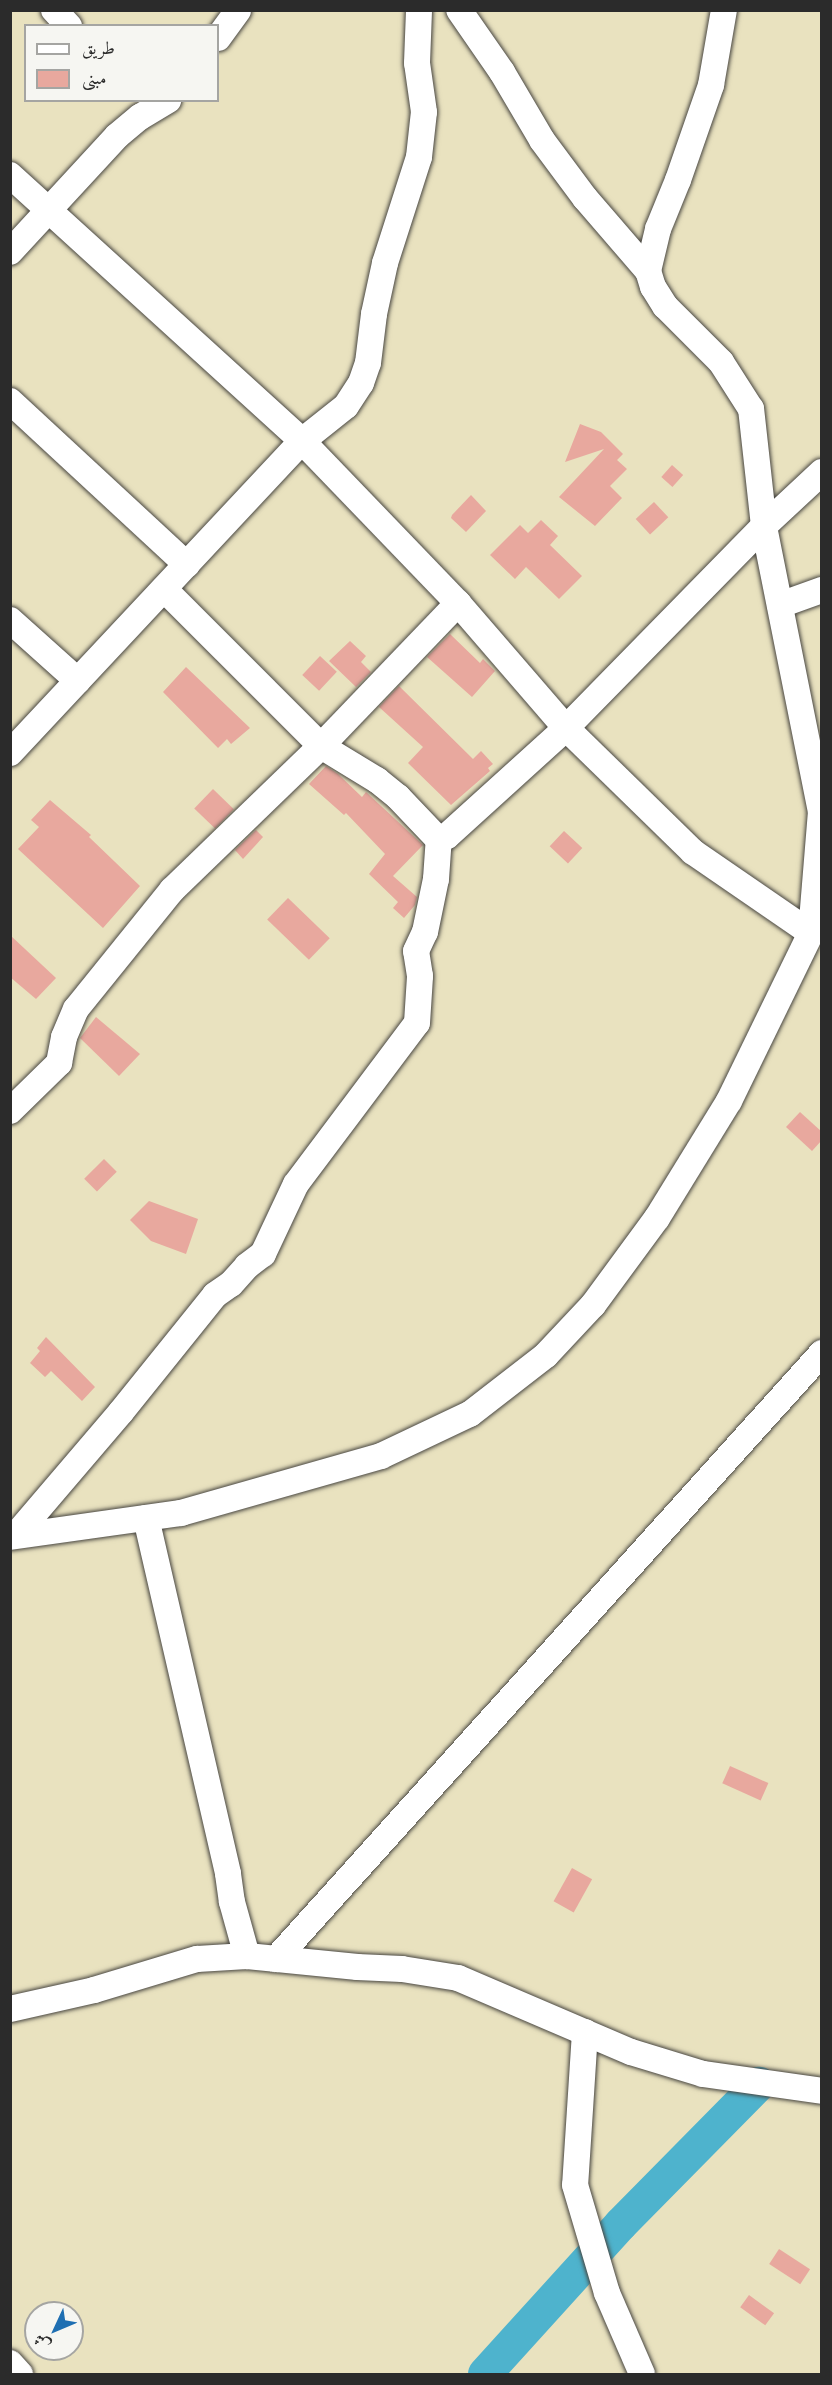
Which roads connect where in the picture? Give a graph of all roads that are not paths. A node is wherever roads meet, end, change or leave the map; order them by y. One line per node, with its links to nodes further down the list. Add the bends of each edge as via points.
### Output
1 (238, 10): 5 (street)
2 (419, 10): 13 (street, via 417,63 424,112 418,157 386,263 368,363 346,406)
3 (459, 10): 11 (street, via 542,140 585,198)
4 (724, 10): 11 (street, via 711,85 658,229)
5 (219, 37)
6 (160, 102): 7 (street)
7 (134, 109): 9 (street, via 117,136)
8 (10, 175): 9 (street)
9 (48, 210): 10 (street); 13 (street)
10 (10, 252)
11 (648, 271): 15 (street, via 665,306 721,362 751,409)
12 (10, 401): 16 (street)
13 (302, 441): 16 (street); 19 (street)
14 (822, 472): 15 (street)
15 (764, 526): 20 (street); 23 (street)
16 (187, 565): 17 (street)
17 (164, 590): 22 (street); 24 (street)
18 (822, 590): 20 (street)
19 (458, 603): 23 (street); 24 (street)
20 (780, 605): 27 (street, via 821,812)
21 (10, 620): 22 (street)
22 (78, 681): 25 (street)
23 (566, 728): 26 (street); 27 (street, via 693,852)
24 (321, 746): 26 (street, via 398,796); 28 (street, via 172,890 76,1009 64,1037 59,1063)
25 (10, 753)
26 (439, 840): 31 (street, via 436,879 425,932 416,951 420,976 417,1023 296,1185 263,1254 215,1294 121,1412)
27 (811, 933): 30 (street, via 729,1101 657,1218 593,1305 546,1355 470,1414 381,1455 180,1513)
28 (10, 1111)
29 (822, 1353): 33 (street)
30 (146, 1518): 31 (street); 32 (street)
31 (13, 1536)
32 (247, 1956): 33 (street); 34 (street, via 197,1959 94,1990)
33 (276, 1959): 35 (street, via 402,1969 458,1978)
34 (10, 2009)
35 (585, 2032): 36 (street, via 631,2052 703,2074); 39 (street, via 575,2185 607,2293)
36 (822, 2091)
37 (10, 2363): 38 (street)
38 (20, 2374)
39 (642, 2374)

